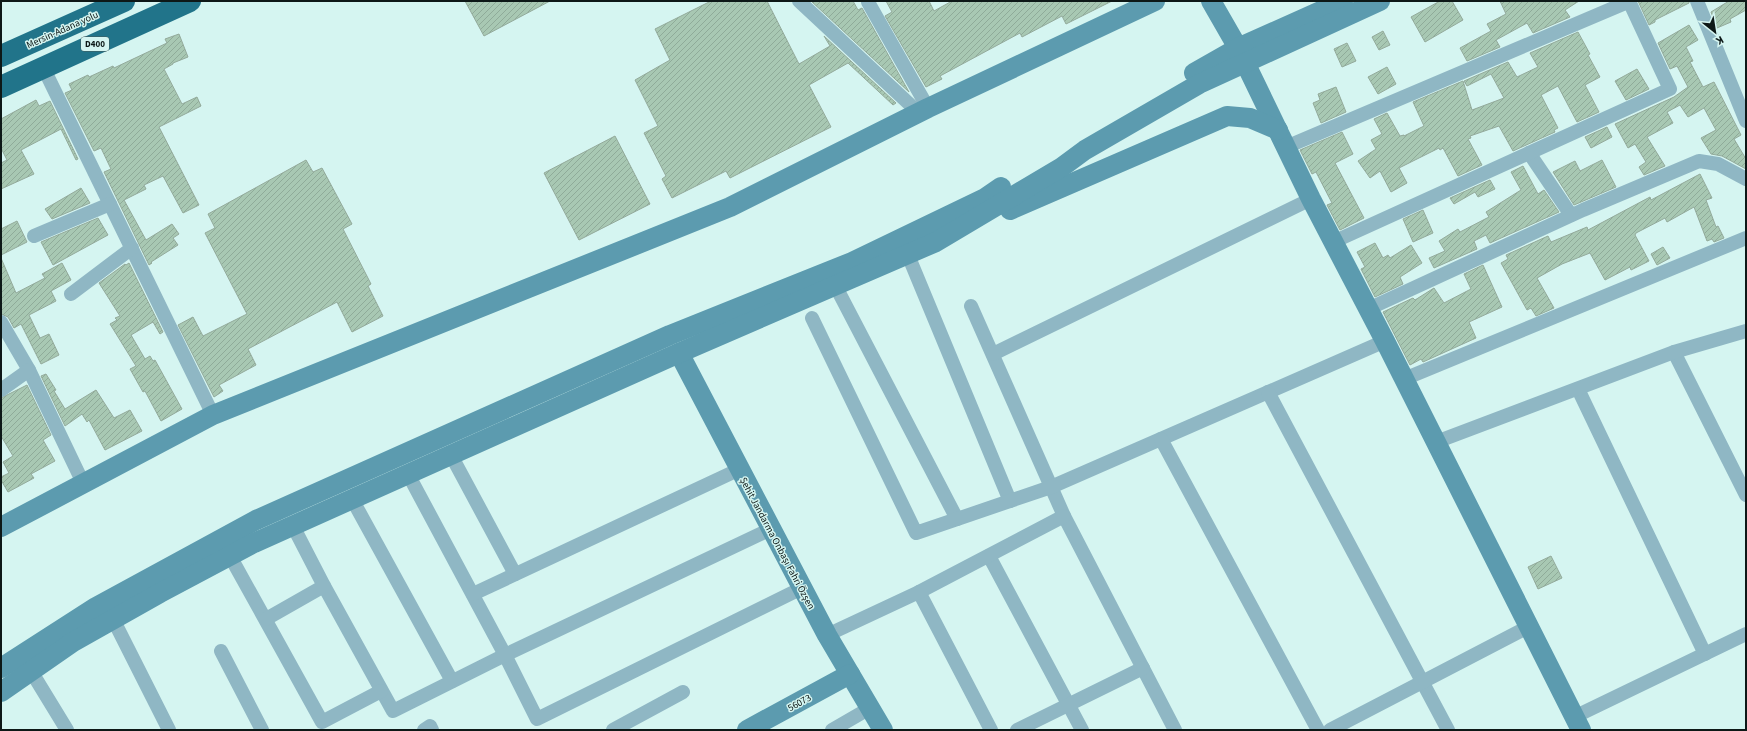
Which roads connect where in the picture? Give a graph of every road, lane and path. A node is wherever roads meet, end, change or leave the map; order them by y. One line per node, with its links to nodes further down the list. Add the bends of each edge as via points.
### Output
1 (124, 1): 12 (highway, Mersin-Adana yolu)
2 (190, 1): 13 (highway, D400)
3 (799, 1): 15 (street)
4 (1155, 1): 15 (main road)
5 (1211, 1): 11 (main road)
6 (1343, 1): 11 (main road)
7 (1380, 1): 11 (main road)
8 (1629, 1): 17 (street); 18 (street, via 1670,89)
9 (1697, 1): 16 (street)
10 (868, 2): 15 (street)
11 (1241, 55): 17 (main road); 25 (main road, via 1199,84); 76 (main road, via 1141,102 984,198 852,262 670,335 256,520 96,607)
12 (1, 56)
13 (43, 67): 14 (highway, D400); 21 (street)
14 (1, 87)
15 (923, 111): 45 (main road, via 730,208)
16 (1746, 121)
17 (1282, 139): 20 (main road); 25 (main road, via 1250,118 1227,116)
18 (1529, 154): 22 (street); 26 (street)
19 (1746, 179): 22 (street, via 1718,164 1699,161)
20 (1311, 199): 26 (main road); 39 (street)
21 (110, 204): 23 (street); 27 (street)
22 (1571, 216): 32 (street)
23 (34, 236)
24 (1746, 238): 41 (street)
25 (936, 242): 28 (main road)
26 (1333, 242): 32 (main road)
27 (132, 248): 30 (street); 45 (street)
28 (908, 256): 29 (main road); 55 (street)
29 (835, 285): 38 (main road); 57 (street)
30 (71, 294)
31 (971, 306): 39 (street)
32 (1368, 309): 36 (main road)
33 (812, 318): 57 (street, via 916,533)
34 (1, 322): 40 (street)
35 (1746, 331): 37 (street)
36 (1385, 340): 41 (main road); 44 (street)
37 (1674, 352): 42 (street); 53 (street)
38 (678, 353): 48 (main road); 49 (main road, Şehit Jandarma Onbaşı Fahri Özşen)
39 (993, 354): 52 (street)
40 (29, 370): 43 (street); 51 (street)
41 (1404, 379): 47 (main road)
42 (1578, 389): 47 (street); 74 (street)
43 (1, 390)
44 (1268, 392): 46 (street); 81 (street)
45 (213, 415): 51 (main road)
46 (1161, 439): 52 (street); 101 (street)
47 (1436, 442): 70 (main road)
48 (451, 455): 50 (main road); 63 (street)
49 (740, 469): 60 (main road, Şehit Jandarma Onbaşı Fahri Özşen); 63 (street)
50 (408, 474): 54 (main road); 67 (street)
51 (84, 485): 59 (main road)
52 (1051, 487): 55 (street); 56 (street)
53 (1746, 495)
54 (352, 499): 58 (main road); 80 (street)
55 (1010, 501): 57 (street)
56 (1064, 516): 62 (street); 77 (street)
57 (957, 519)
58 (294, 526): 61 (main road); 64 (street)
59 (1, 527)
60 (771, 529): 65 (main road, Şehit Jandarma Onbaşı Fahri Özşen); 75 (street)
61 (230, 556): 68 (main road); 69 (street)
62 (989, 556): 66 (street); 85 (street)
63 (515, 574): 67 (street)
64 (324, 586): 69 (street); 82 (street)
65 (802, 588): 72 (main road, Şehit Jandarma Onbaşı Fahri Özşen); 75 (street, via 537,719)
66 (919, 592): 72 (street); 97 (street)
67 (473, 594): 75 (street)
68 (113, 619): 78 (main road, via 72,642); 89 (street)
69 (266, 619): 82 (street, via 322,722)
70 (1528, 627): 81 (street); 87 (main road)
71 (1746, 634): 74 (street)
72 (827, 635): 79 (main road, Şehit Jandarma Onbaşı Fahri Özşen)
73 (221, 651): 90 (street)
74 (1705, 654): 87 (street)
75 (505, 655): 80 (street)
76 (1, 668)
77 (1143, 668): 85 (street); 100 (street)
78 (31, 671): 83 (main road); 88 (street)
79 (850, 674): 86 (main road, Şehit Jandarma Onbaşı Fahri Özşen); 94 (main road, 56073)
80 (452, 681): 82 (street, via 392,711)
81 (1422, 682): 102 (street); 103 (street)
82 (381, 691)
83 (1, 692)
84 (683, 692): 93 (street)
85 (1069, 705): 98 (street); 99 (street)
86 (870, 708): 95 (street); 96 (main road, Şehit Jandarma Onbaşı Fahri Özşen)
87 (1578, 723)
88 (67, 730)
89 (169, 730)
90 (262, 730)
91 (424, 730): 92 (street, via 430,726)
92 (432, 730)
93 (613, 730)
94 (747, 730)
95 (832, 730)
96 (884, 730)
97 (991, 730)
98 (1017, 730)
99 (1082, 730)
100 (1175, 730)
101 (1318, 730)
102 (1330, 730)
103 (1448, 730)

